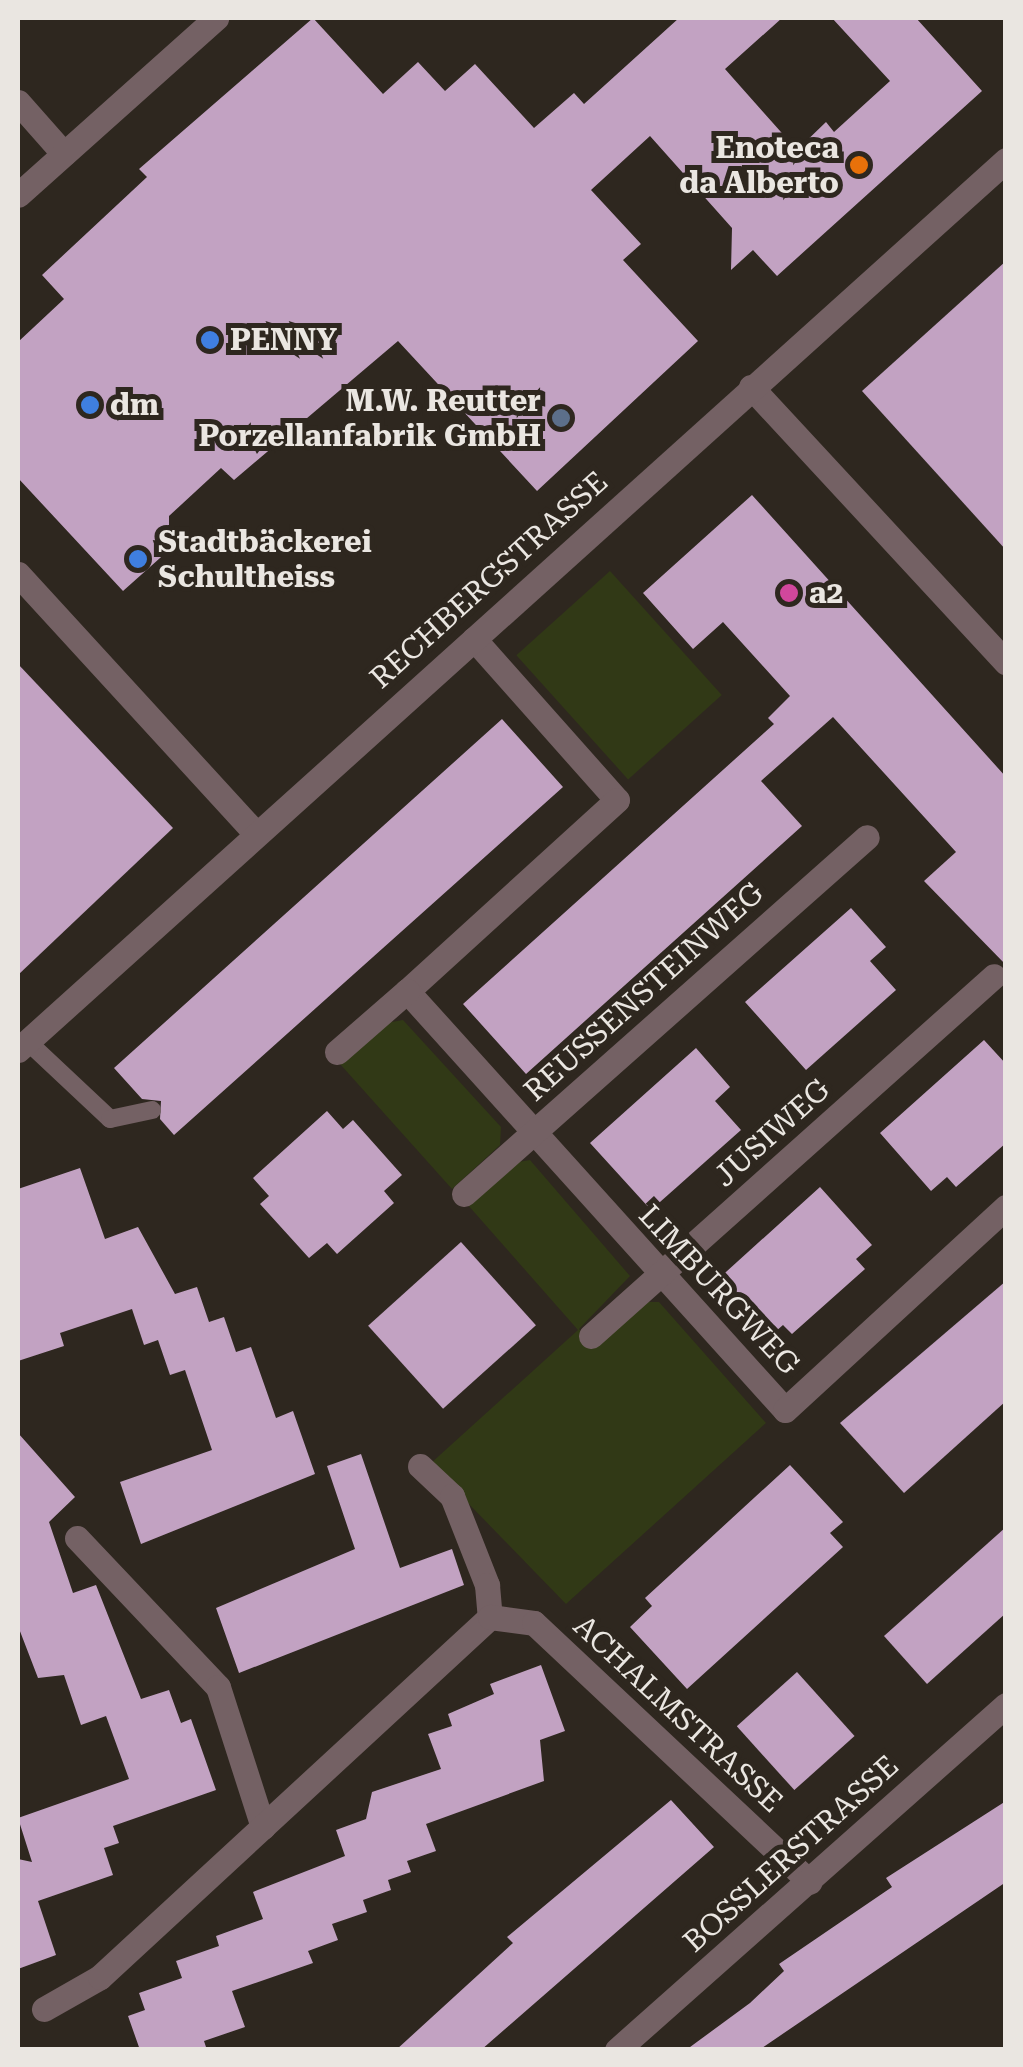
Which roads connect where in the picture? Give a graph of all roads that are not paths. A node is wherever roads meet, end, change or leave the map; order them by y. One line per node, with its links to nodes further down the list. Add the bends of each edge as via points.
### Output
1 (216, 18): 3 (street)
2 (18, 102): 3 (street)
3 (64, 154): 5 (street)
4 (1006, 160): 6 (street, RECHBERGSTRASSE)
5 (18, 195)
6 (751, 387): 8 (street, RECHBERGSTRASSE); 9 (street)
7 (18, 574): 10 (street)
8 (474, 639): 10 (street, RECHBERGSTRASSE); 13 (street, via 617,800)
9 (1006, 662)
10 (255, 833): 14 (street, RECHBERGSTRASSE)
11 (867, 837): 17 (street, REUSSENSTEINWEG)
12 (994, 976): 20 (street, JUSIWEG)
13 (407, 991): 15 (street); 17 (street, LIMBURGWEG)
14 (22, 1046): 16 (lane, via 110,1119 130,1122)
15 (337, 1052)
16 (152, 1110)
17 (532, 1134): 18 (street, REUSSENSTEINWEG); 20 (street, LIMBURGWEG)
18 (464, 1194)
19 (1006, 1206): 20 (street, LIMBURGWEG, via 785,1410)
20 (661, 1276): 21 (street, JUSIWEG)
21 (591, 1336)
22 (420, 1466): 24 (street, via 452,1496 488,1585)
23 (76, 1538): 26 (street, via 218,1687)
24 (490, 1617): 26 (street); 27 (street, ACHALMSTRASSE, via 534,1623)
25 (1006, 1705): 27 (street, BOSSLERSTRASSE)
26 (263, 1827): 28 (street, via 100,1977)
27 (810, 1882): 29 (street, BOSSLERSTRASSE)
28 (44, 2009)
29 (618, 2050)

